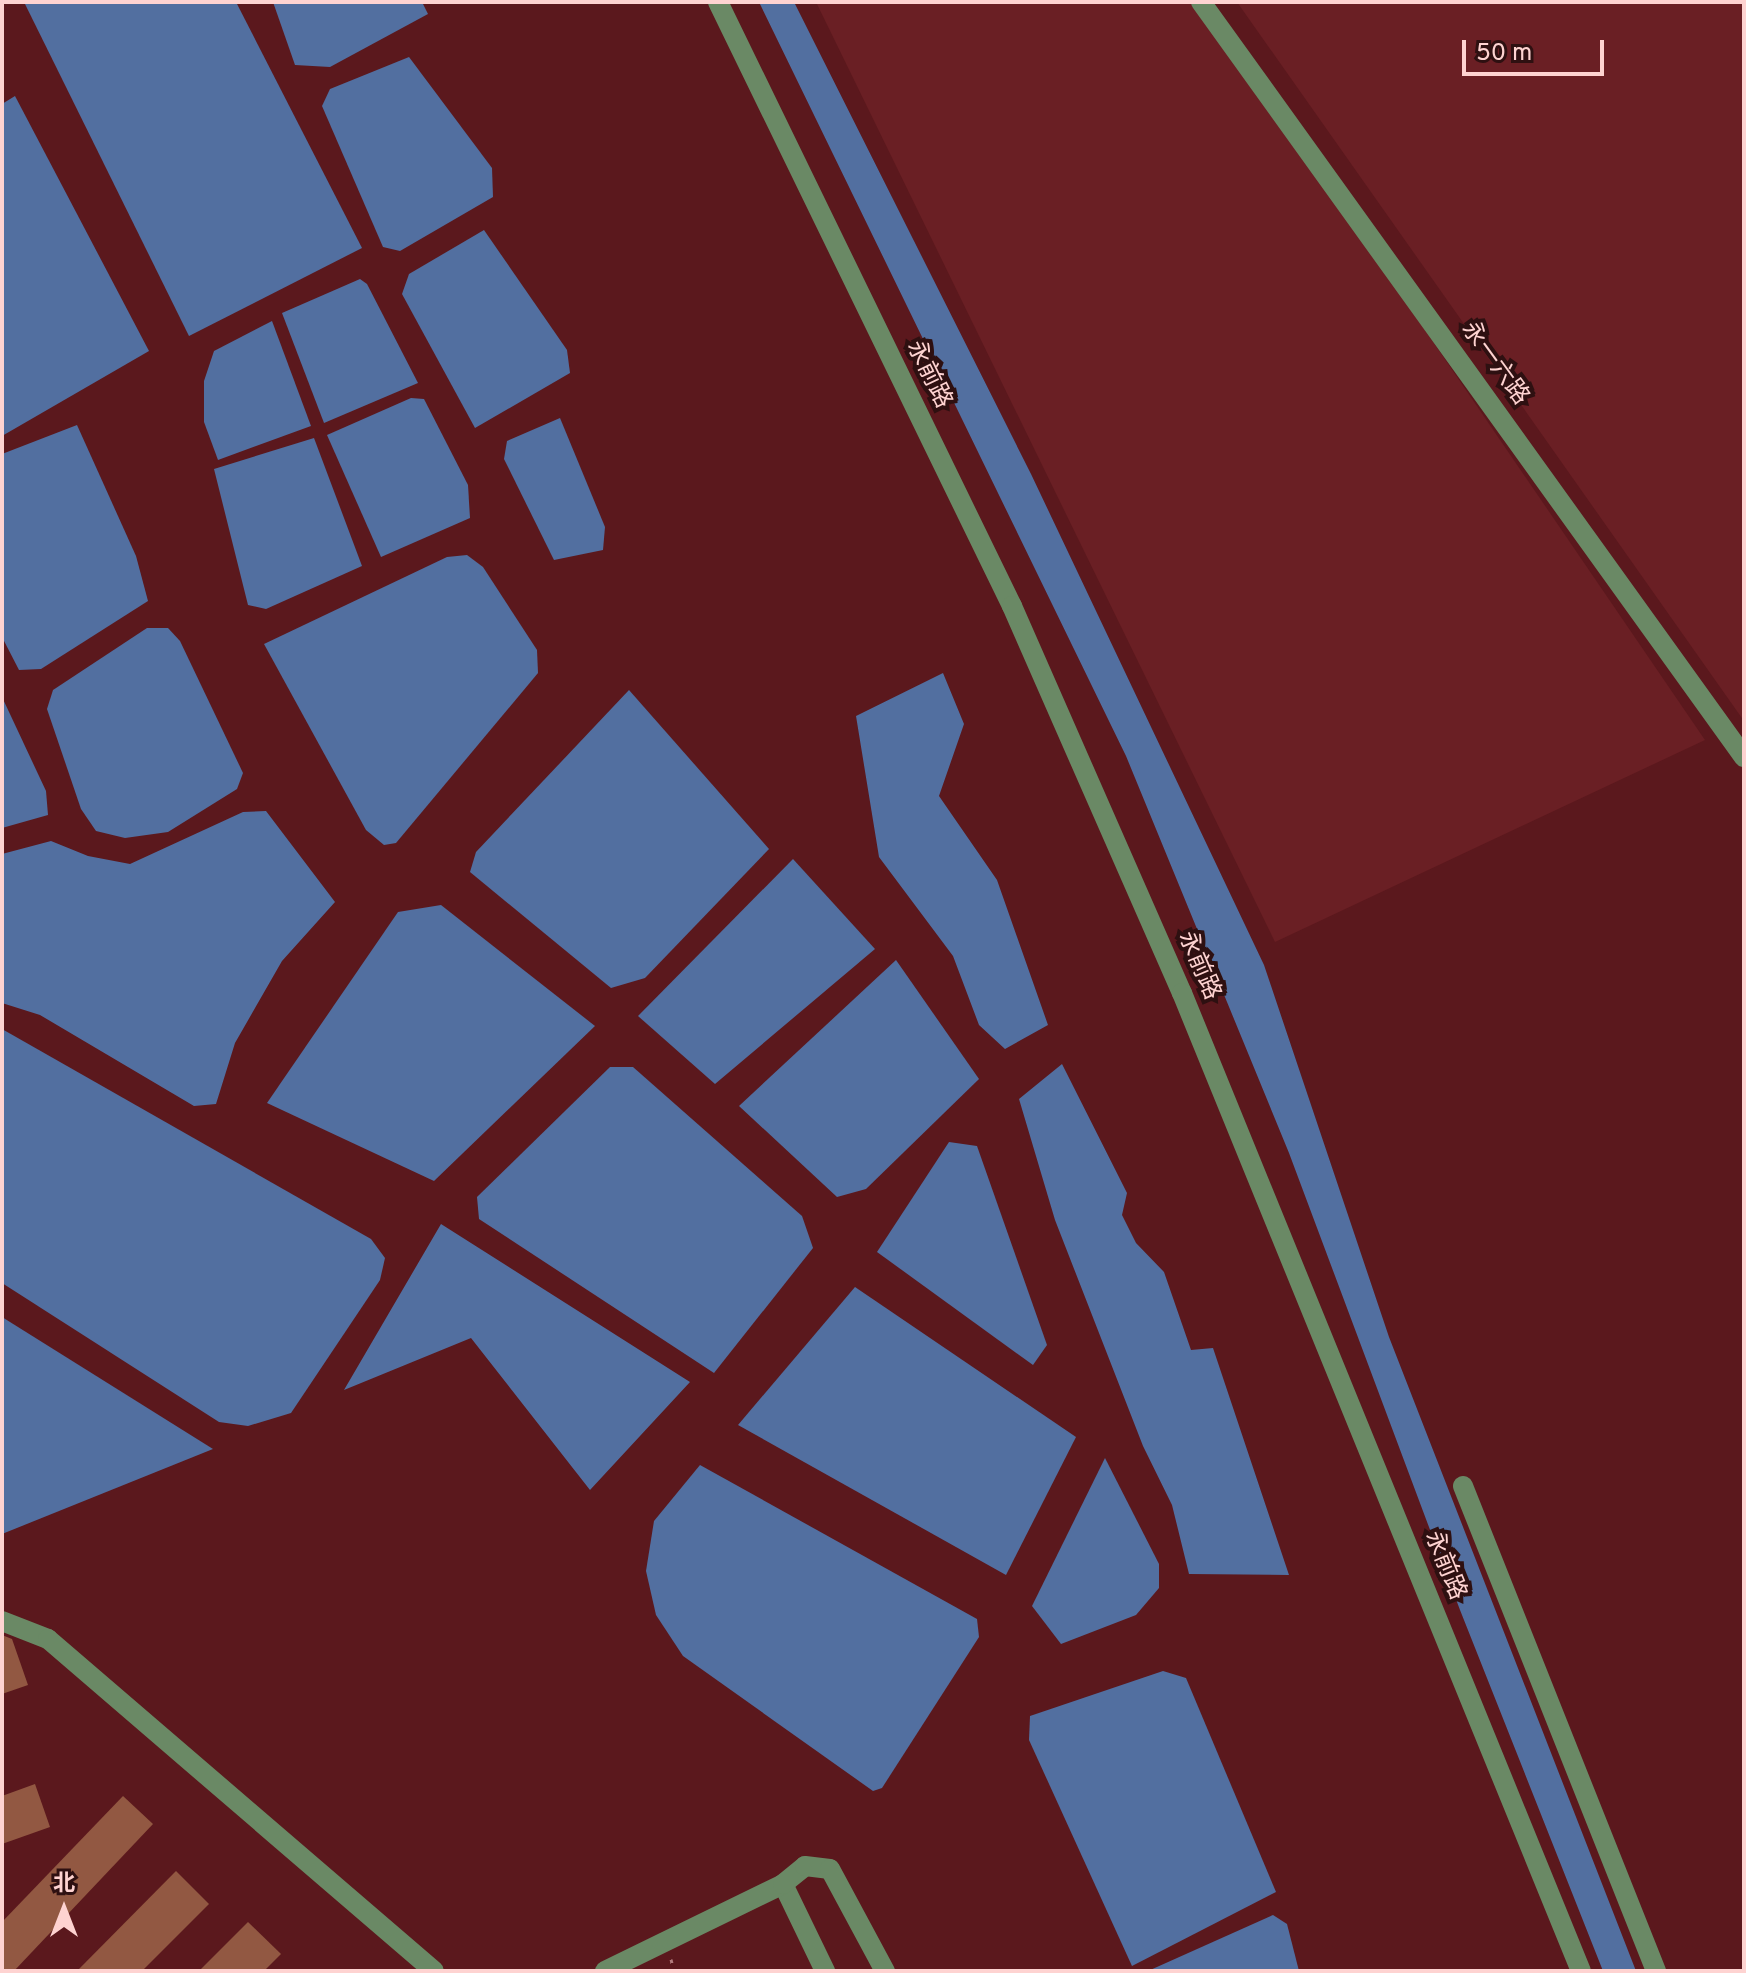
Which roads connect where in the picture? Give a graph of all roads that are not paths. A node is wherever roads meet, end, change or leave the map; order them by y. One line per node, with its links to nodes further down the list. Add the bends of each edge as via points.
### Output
1 (718, 2): 11 (street, 永前路, via 1012,606 1182,993)
2 (1201, 2): 3 (street, 永一六路)
3 (1744, 757)
4 (1463, 1486): 12 (street)
5 (2, 1621): 7 (street, via 48,1639)
6 (783, 1884): 8 (street); 9 (street); 10 (street, via 805,1866 830,1869)
7 (434, 1971)
8 (605, 1971)
9 (825, 1971)
10 (885, 1971)
11 (1581, 1971)
12 (1656, 1971)

